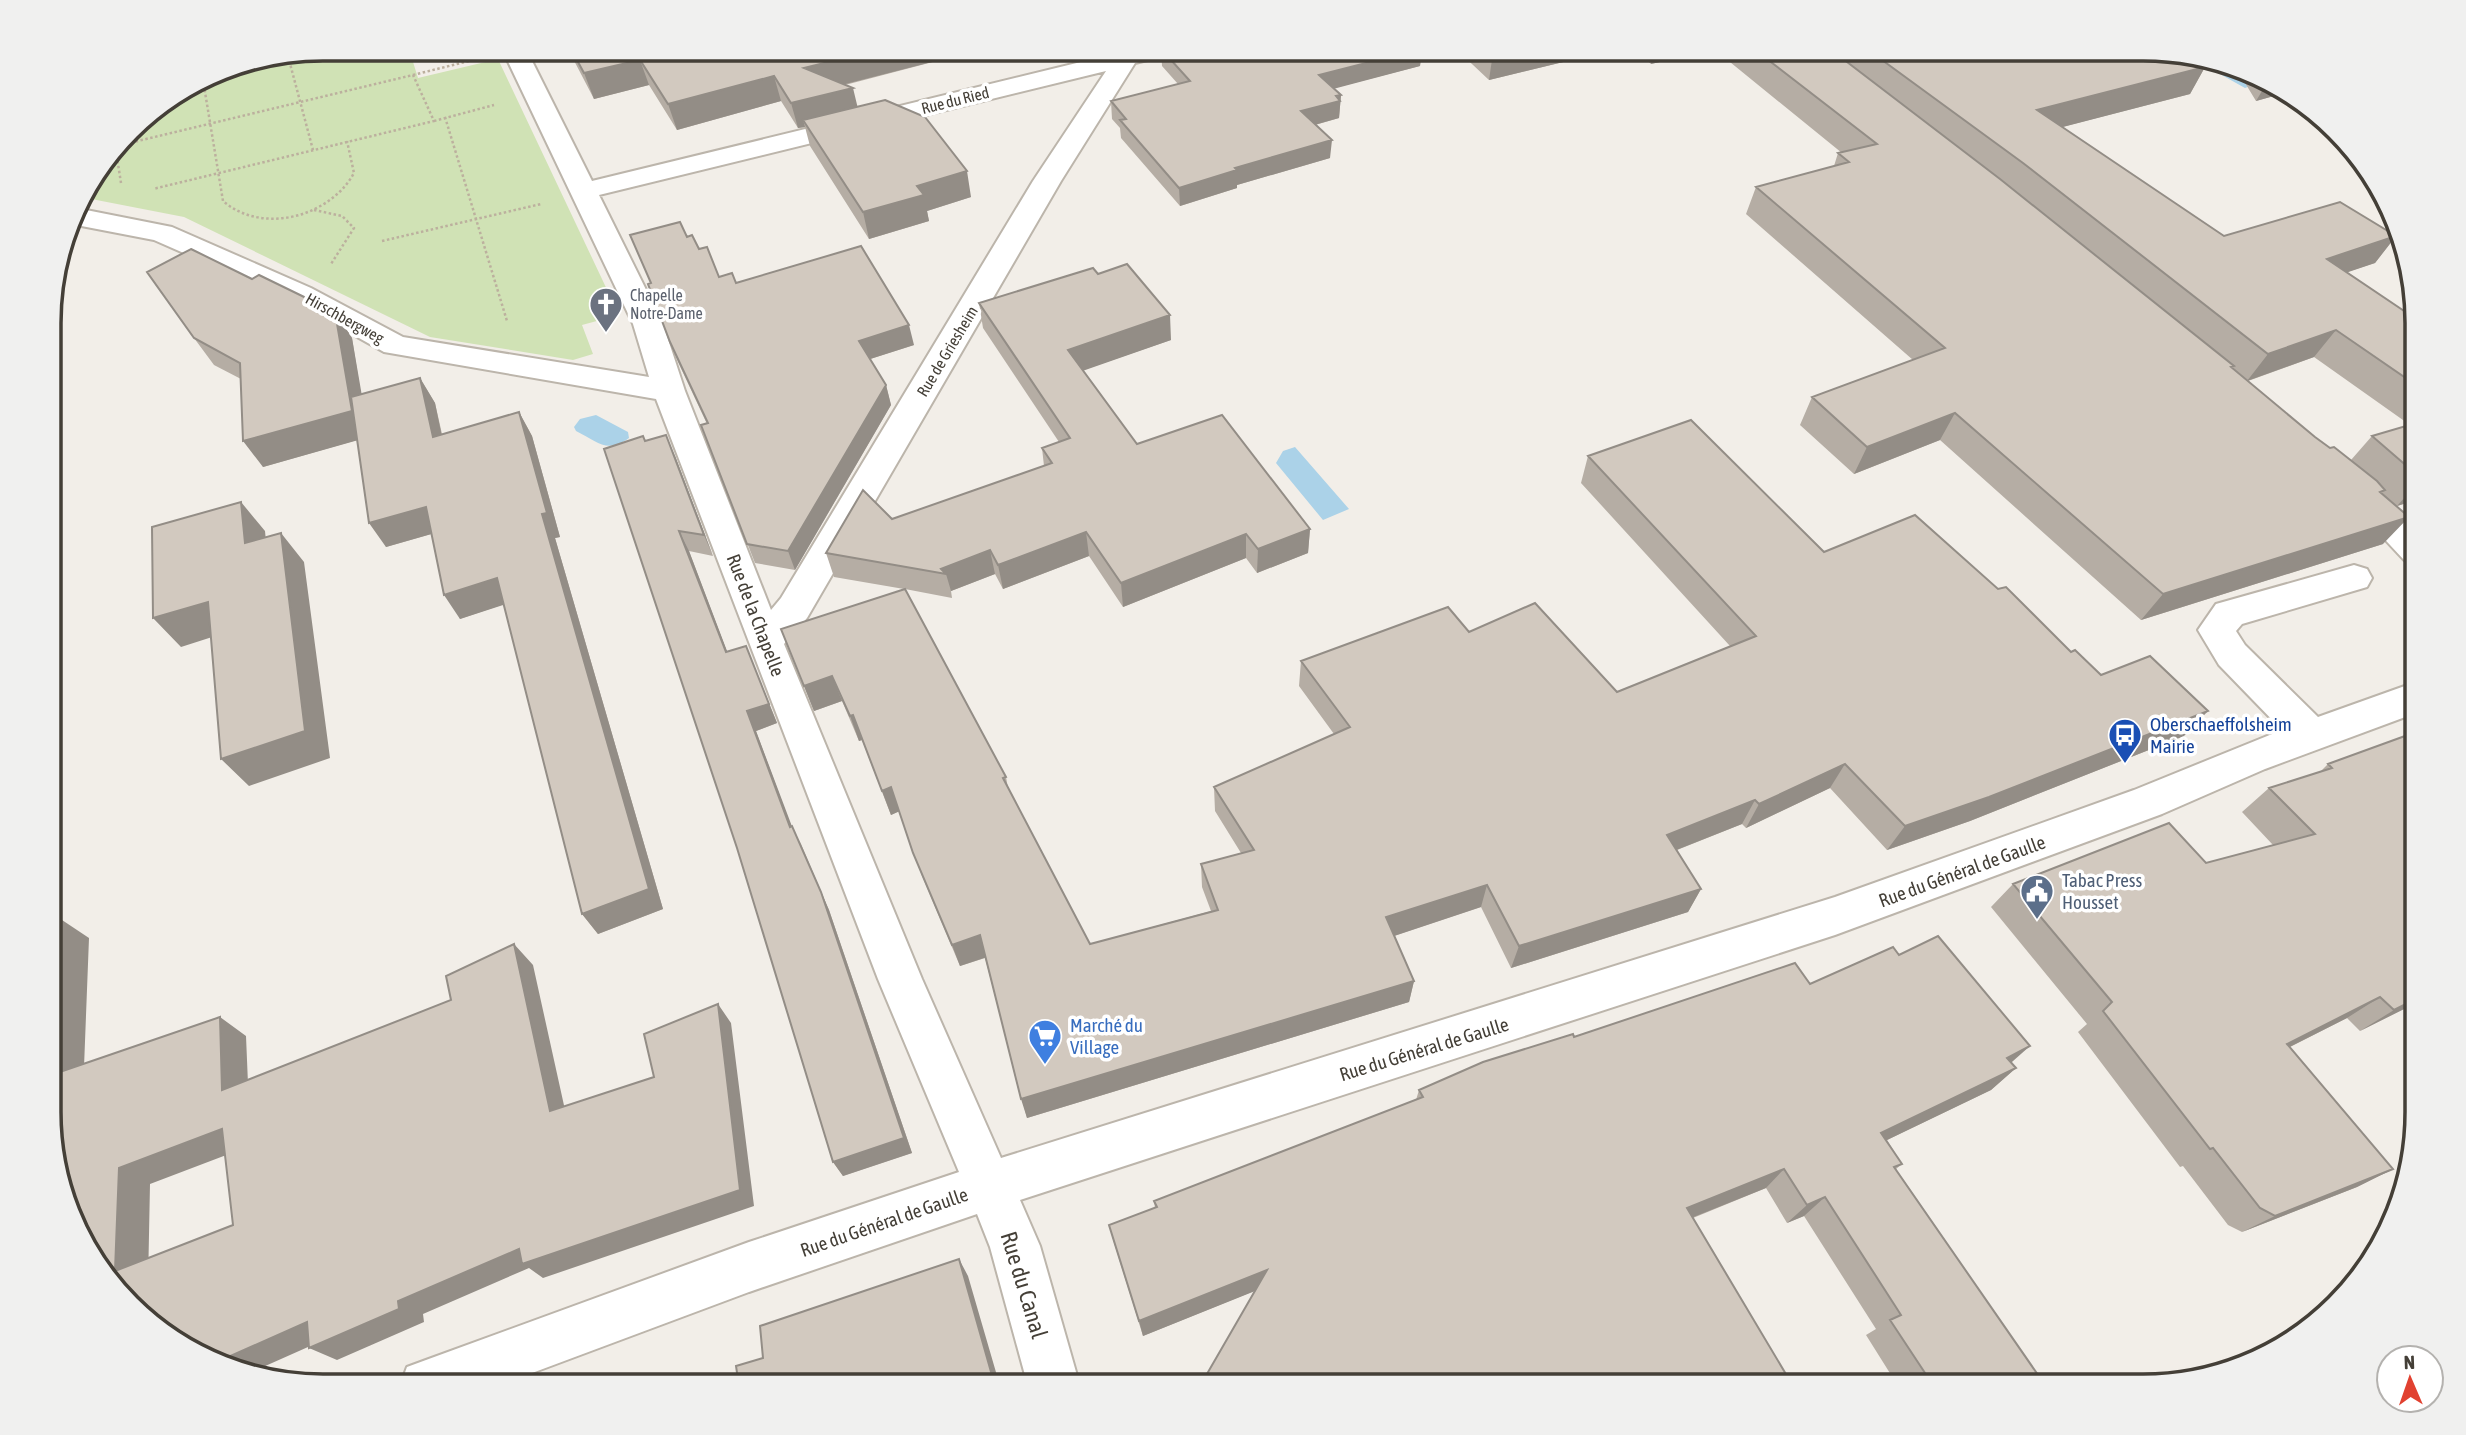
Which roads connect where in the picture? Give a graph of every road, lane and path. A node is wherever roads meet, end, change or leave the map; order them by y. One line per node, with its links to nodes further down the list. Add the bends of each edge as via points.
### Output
1 (470, 61): 6 (path)
2 (519, 61): 20 (street, Rue de la Chapelle)
3 (1114, 61): 20 (street, Rue du Ried)
4 (1124, 61): 31 (street, Rue de Griesheim, via 1047,181 794,608)
5 (290, 63): 8 (path)
6 (413, 75): 8 (path); 11 (path)
7 (204, 90): 12 (path)
8 (299, 103): 12 (path); 15 (path)
9 (496, 104): 10 (path)
10 (445, 117): 11 (path); 23 (path)
11 (434, 121): 13 (path)
12 (209, 125): 14 (path); 17 (path)
13 (347, 141): 15 (path); 21 (path, via 355,166 350,183)
14 (134, 142)
15 (313, 150): 17 (path)
16 (117, 161): 18 (path)
17 (219, 173): 19 (path); 21 (path, via 223,201 241,217 276,219)
18 (121, 185)
19 (147, 190)
20 (583, 191): 23 (path); 27 (street, Rue de la Chapelle, via 648,324)
21 (313, 210): 25 (path, via 336,213 354,228)
22 (83, 218): 26 (street, Hirschbergweg, via 162,233 301,294 395,345)
23 (477, 219): 24 (path); 26 (path, via 516,351)
24 (382, 241)
25 (330, 265)
26 (512, 366): 27 (street, Hirschbergweg)
27 (669, 391): 31 (street, Rue de la Chapelle)
28 (2344, 480): 29 (street)
29 (2405, 538)
30 (2354, 578): 33 (street, via 2229,614 2216,630 2232,654)
31 (765, 642): 34 (street, Rue de la Chapelle)
32 (2405, 700): 33 (street, Rue du Général de Gaulle)
33 (2311, 735): 34 (street, Rue du Général de Gaulle, via 2148,802 1822,921)
34 (989, 1186): 35 (street, Rue du Général de Gaulle, via 749,1267); 36 (street, Rue du Canal, via 1015,1246)
35 (459, 1374)
36 (1051, 1374)

